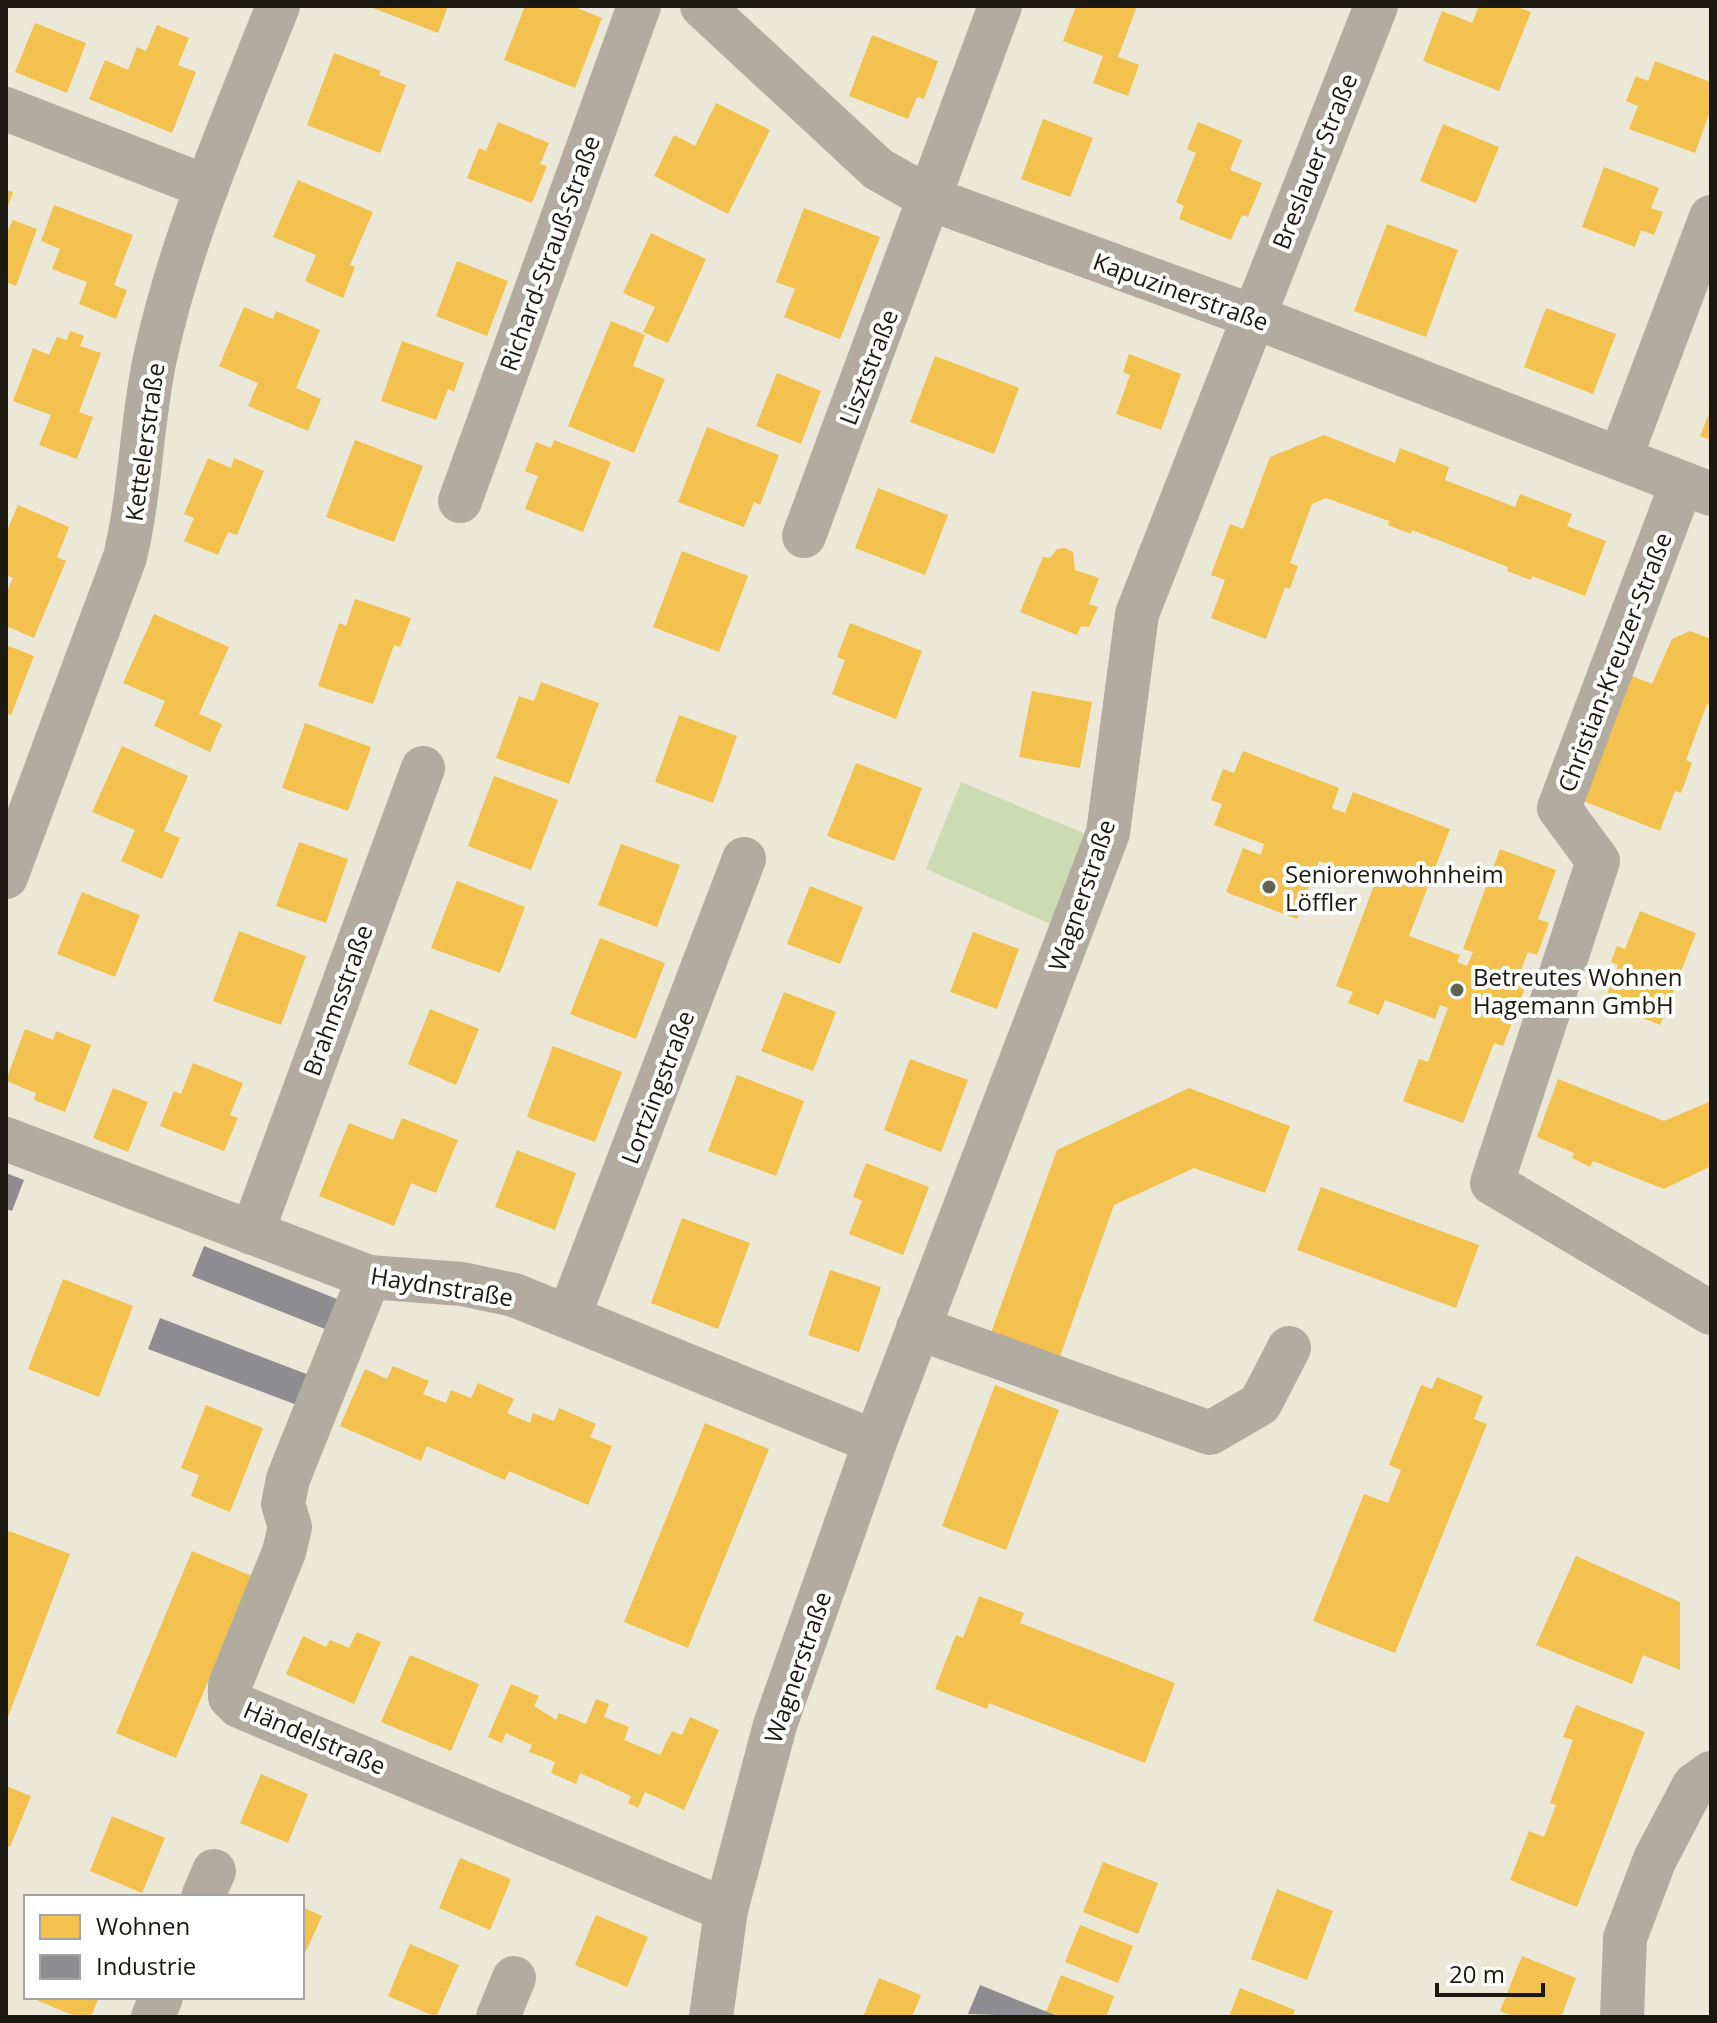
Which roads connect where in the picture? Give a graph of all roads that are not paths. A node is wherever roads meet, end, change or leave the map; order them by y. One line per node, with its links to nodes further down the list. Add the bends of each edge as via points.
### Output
1 (278, 6): 7 (street, Kettelerstraße)
2 (639, 6): 13 (street, Richard-Strauß-Straße)
3 (702, 6): 8 (street, Kapuzinerstraße, via 878,169)
4 (1000, 6): 8 (street, Lisztstraße)
5 (1376, 6): 10 (street, Breslauer Straße)
6 (6, 109): 7 (street)
7 (207, 187): 16 (street, Kettelerstraße, via 155,355 138,504 125,557)
8 (931, 199): 10 (street, Kapuzinerstraße); 14 (street, Lisztstraße)
9 (1711, 217): 11 (street)
10 (1252, 316): 11 (street, Kapuzinerstraße); 24 (street, Wagnerstraße, via 1137,614 1108,833)
11 (1621, 456): 12 (street, Kapuzinerstraße)
12 (1696, 488): 22 (street, Christian-Kreuzer-Straße, via 1559,808 1598,861 1492,1183)
13 (460, 501)
14 (804, 536)
15 (423, 768): 20 (street, Brahmsstraße)
16 (24, 775): 18 (street, Kettelerstraße)
17 (744, 859): 23 (street, Lortzingstraße)
18 (6, 877)
19 (6, 1139): 20 (street, Haydnstraße)
20 (252, 1233): 21 (street, Haydnstraße)
21 (369, 1277): 23 (street, Haydnstraße, via 462,1284 514,1295); 28 (street, Händelstraße, via 288,1479 283,1504 290,1527 284,1552 230,1685 230,1697 239,1706)
22 (1711, 1313)
23 (569, 1316): 26 (street, Haydnstraße)
24 (918, 1328): 25 (street, via 1210,1433 1260,1404); 26 (street, Wagnerstraße)
25 (1289, 1348)
26 (875, 1442): 28 (street, Wagnerstraße, via 775,1725)
27 (1711, 1773): 30 (street, via 1694,1785 1655,1859 1625,1938)
28 (726, 1910): 29 (street, Wagnerstraße)
29 (711, 2017)
30 (1622, 2017)

